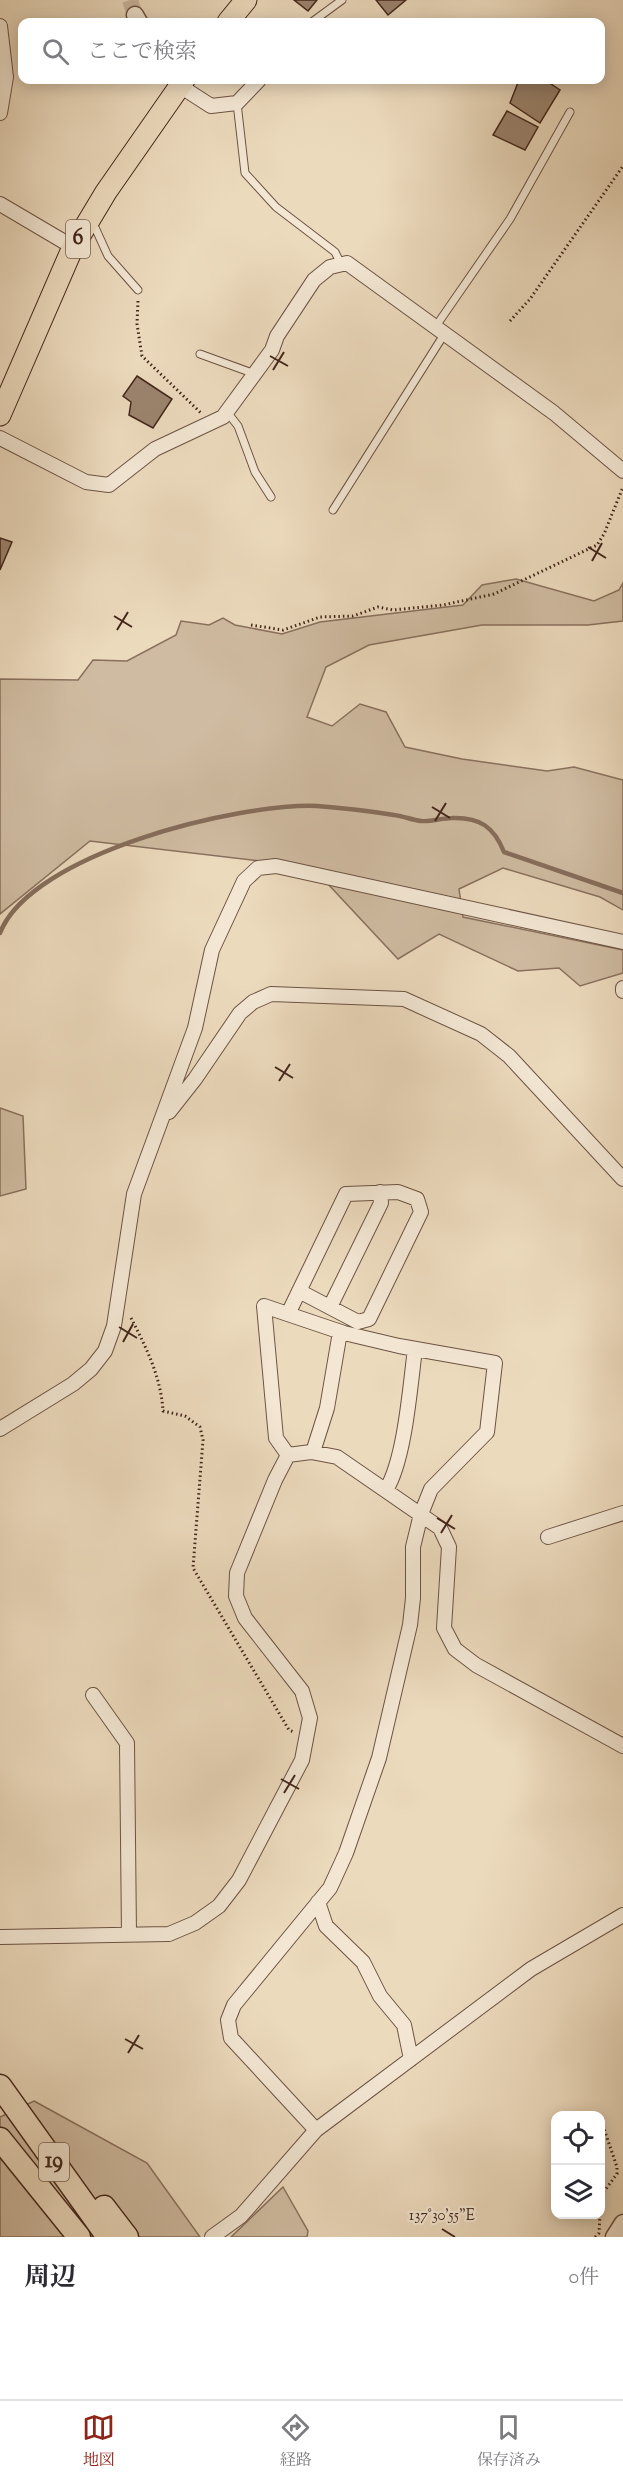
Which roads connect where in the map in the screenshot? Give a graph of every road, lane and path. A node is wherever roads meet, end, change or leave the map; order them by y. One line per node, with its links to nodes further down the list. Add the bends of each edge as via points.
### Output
1 (246, 0): 3 (main road)
2 (342, 0): 4 (lane)
3 (231, 18)
4 (317, 18)
5 (0, 26): 11 (street, via 6,77)
6 (178, 84): 14 (main road, 6)
7 (182, 84): 9 (street, via 211,106)
8 (255, 84): 9 (street)
9 (237, 103): 16 (lane, via 245,172 276,207 334,252)
10 (570, 112): 19 (lane, via 510,219)
11 (0, 113)
12 (623, 166): 18 (path, via 531,299)
13 (0, 204): 15 (street)
14 (90, 218): 15 (main road, 6); 17 (lane, via 108,256)
15 (74, 247): 23 (main road, 6)
16 (340, 264): 19 (street, via 347,263); 21 (street, via 314,280)
17 (138, 290): 24 (path, via 137,324 142,356)
18 (510, 321)
19 (440, 329): 26 (street, via 554,413); 29 (lane)
20 (200, 354): 21 (lane)
21 (255, 374): 22 (street)
22 (226, 412): 24 (street); 28 (lane, via 238,426 255,472)
23 (0, 415)
24 (212, 423): 25 (street, via 155,449 109,485 86,482)
25 (0, 438)
26 (623, 471)
27 (623, 487): 30 (path, via 597,545 494,594 423,607 378,607 352,616 320,617 282,630)
28 (271, 497)
29 (333, 510)
30 (251, 626)
31 (623, 942): 32 (street, via 276,866 258,868 244,881 212,950 195,1028)
32 (162, 1121): 33 (street, via 240,1013 253,1002 270,994 404,999 481,1034 509,1056); 36 (street, via 134,1194)
33 (623, 1179)
34 (380, 1192): 35 (street, via 346,1194); 37 (street, via 381,1203); 37 (street, via 398,1191 417,1199 421,1212 369,1319 358,1322)
35 (299, 1291): 37 (street); 38 (street)
36 (116, 1305): 41 (street, via 110,1340 91,1369 74,1384); 49 (path, via 130,1316 148,1352 162,1392 163,1411 185,1416 200,1427 203,1440 193,1568 289,1730)
37 (330, 1307)
38 (288, 1314): 39 (street); 43 (street, via 264,1306 276,1438)
39 (340, 1332): 40 (street); 42 (street, via 327,1408)
40 (415, 1349): 44 (street, via 403,1429); 46 (street, via 495,1363 487,1432 431,1490)
41 (0, 1429)
42 (313, 1452): 43 (street); 44 (street, via 337,1456)
43 (288, 1455): 49 (street, via 237,1573 236,1596 245,1618 302,1691 310,1718)
44 (386, 1490): 46 (street)
45 (623, 1513): 47 (street)
46 (421, 1514): 50 (street, via 440,1528 449,1547 444,1628 455,1649 476,1665); 51 (street, via 413,1547 410,1625 379,1758 346,1853 330,1888)
47 (548, 1537)
48 (93, 1695): 53 (street, via 127,1743)
49 (306, 1738): 53 (street, via 302,1760 238,1880 219,1906 195,1923 169,1934)
50 (623, 1746)
51 (318, 1902): 55 (street, via 326,1926 363,1962 380,1996 404,2025); 57 (street, via 234,2005 228,2020 231,2038)
52 (623, 1915): 55 (street, via 531,1969)
53 (129, 1934): 54 (street)
54 (0, 1937)
55 (411, 2059): 57 (street)
56 (6, 2093): 65 (highway, 19); 66 (highway, 19)
57 (316, 2130): 67 (street, via 241,2216)
58 (605, 2132): 60 (path, via 617,2174)
59 (6, 2146): 63 (highway, 19); 64 (highway, 19)
60 (605, 2190)
61 (600, 2219): 68 (path)
62 (623, 2223): 69 (street)
63 (58, 2237)
64 (79, 2237)
65 (108, 2237)
66 (127, 2237)
67 (212, 2237)
68 (595, 2237)
69 (614, 2237)

